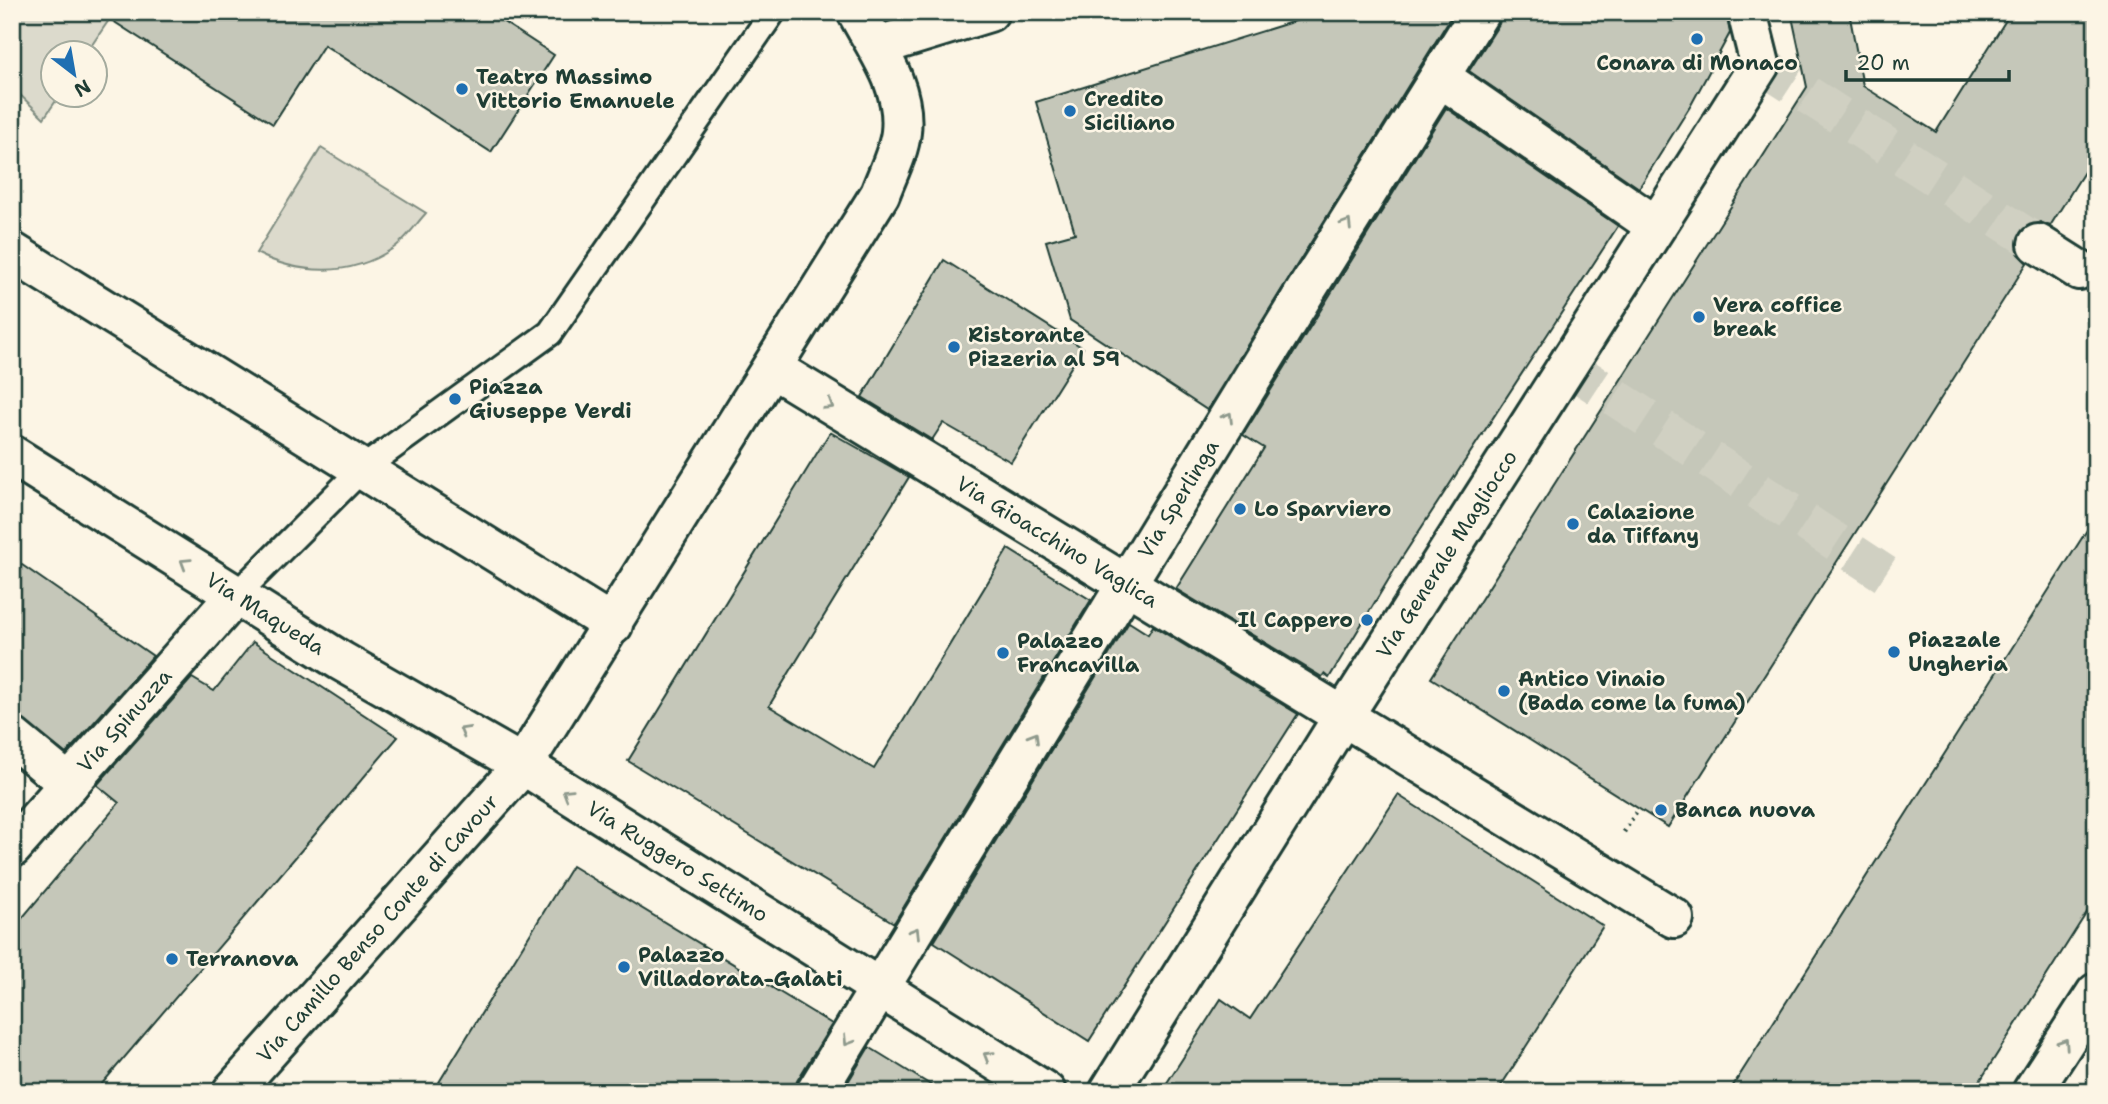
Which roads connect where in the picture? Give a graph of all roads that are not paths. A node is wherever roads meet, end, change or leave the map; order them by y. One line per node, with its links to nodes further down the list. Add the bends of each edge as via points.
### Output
1 (773, 12): 14 (lane, via 550,332)
2 (857, 12): 6 (street)
3 (989, 12): 6 (street)
4 (1480, 12): 7 (street, Via Sperlinga)
5 (1747, 12): 8 (street, Via Generale Magliocco, via 1760,64)
6 (878, 46): 12 (street, via 899,98 901,133 880,194)
7 (1440, 77): 8 (street); 15 (street, Via Sperlinga, one-way to 7)
8 (1656, 226): 18 (street, Via Generale Magliocco)
9 (2038, 244): 11 (street)
10 (13, 253): 14 (street)
11 (2079, 270)
12 (772, 368): 15 (street, Via Gioacchino Vaglica, one-way to 15); 17 (street)
13 (12, 455): 16 (street, Via Maqueda, one-way to 13)
14 (362, 469): 16 (lane); 17 (street)
15 (1126, 586): 18 (street, Via Gioacchino Vaglica); 24 (street, Via Sperlinga, one-way to 15)
16 (236, 595): 20 (street, Via Maqueda, one-way to 16); 21 (street, Via Spinuzza)
17 (613, 625): 20 (street)
18 (1344, 715): 23 (street, Via Gioacchino Vaglica); 29 (street, Via Generale Magliocco)
19 (12, 737): 21 (street)
20 (523, 765): 24 (street, Via Ruggero Settimo, one-way to 20); 26 (street, Via Camillo Benso Conte di Cavour)
21 (69, 784): 22 (street, Via Spinuzza)
22 (12, 848)
23 (1674, 918)
24 (880, 990): 27 (street, Via Sperlinga, one-way to 27); 28 (street, Via Ruggero Settimo, one-way to 24)
25 (2096, 993): 30 (street, one-way to 25)
26 (232, 1092)
27 (816, 1092)
28 (1046, 1092)
29 (1109, 1092)
30 (2032, 1092)

